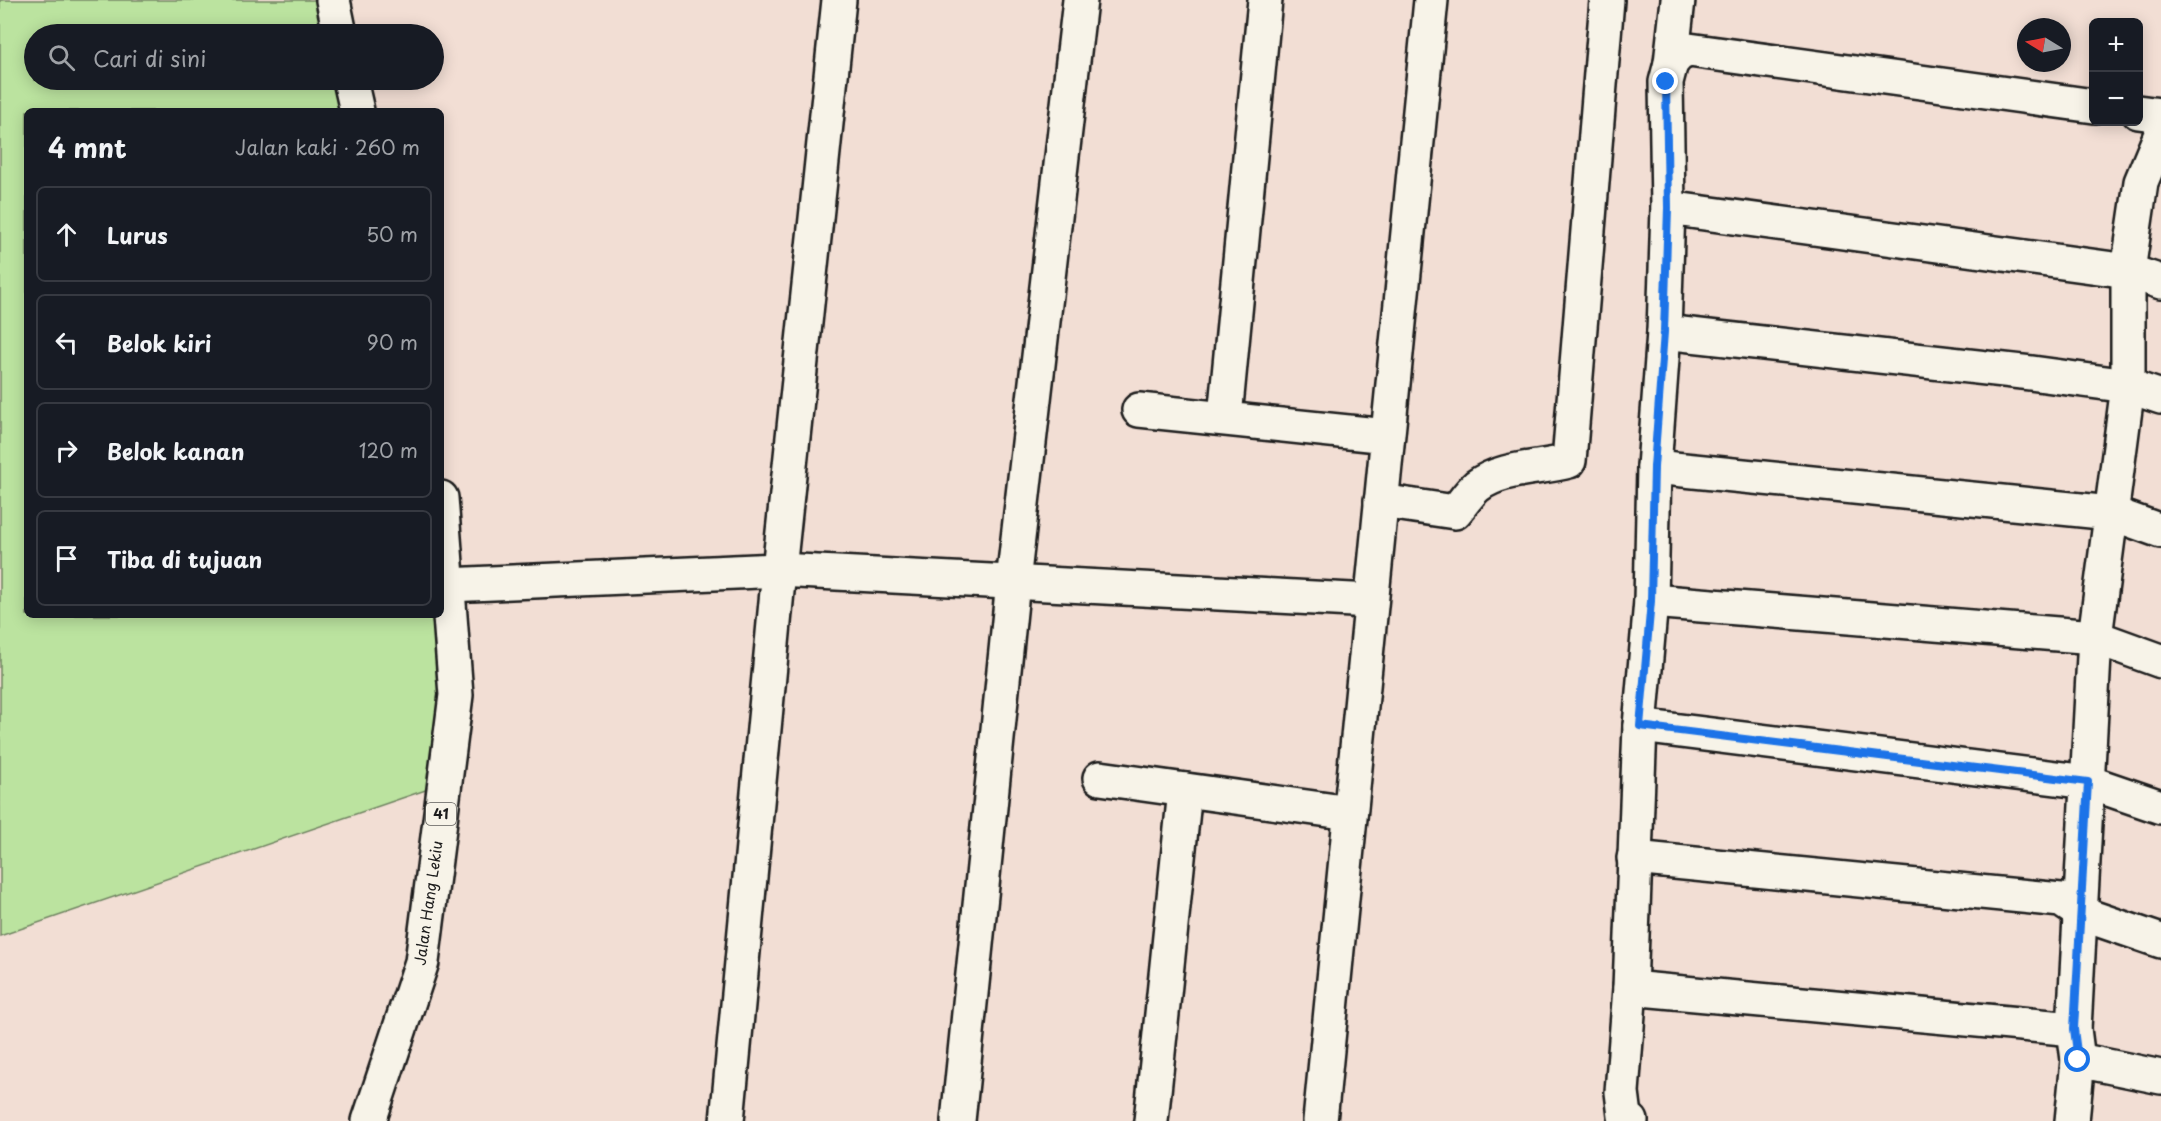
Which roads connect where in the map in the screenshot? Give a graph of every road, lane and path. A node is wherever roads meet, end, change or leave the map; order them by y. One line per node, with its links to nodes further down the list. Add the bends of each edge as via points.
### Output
1 (333, 0): 8 (main road)
2 (839, 0): 30 (main road)
3 (1080, 0): 31 (main road)
4 (1265, 0): 23 (main road)
5 (1431, 0): 24 (main road)
6 (1607, 0): 26 (main road, via 1569,461 1510,470 1478,486 1455,512)
7 (1678, 0): 9 (main road)
8 (338, 24)
9 (1671, 63): 11 (main road, via 1689,50); 16 (main road, via 1666,82)
10 (352, 90): 12 (main road)
11 (2089, 105)
12 (356, 108)
13 (2143, 113): 14 (main road)
14 (2161, 115)
15 (2161, 134): 17 (main road, via 2141,182)
16 (1668, 208): 17 (main road); 19 (main road)
17 (2128, 271): 18 (main road); 20 (main road)
18 (2161, 282)
19 (1664, 332): 20 (main road); 25 (main road)
20 (2128, 386): 21 (main road); 27 (main road)
21 (2161, 397)
22 (1140, 410): 23 (main road)
23 (1225, 417): 24 (main road)
24 (1387, 436): 26 (main road)
25 (1654, 467): 27 (main road); 34 (main road)
26 (1381, 501): 33 (main road)
27 (2111, 513): 28 (main road); 35 (main road)
28 (2161, 531)
29 (444, 535): 32 (main road, Jalan Hang Lekiu / 41)
30 (779, 570): 31 (main road); 32 (main road); 50 (main road)
31 (1013, 582): 33 (main road); 51 (main road)
32 (448, 585): 49 (main road, Jalan Hang Lekiu / 41, via 456,695 422,962)
33 (1371, 601): 42 (main road)
34 (1651, 601): 35 (main road); 37 (main road)
35 (2095, 637): 36 (main road); 39 (main road)
36 (2161, 661)
37 (1640, 726): 39 (main road); 43 (main road)
38 (1100, 778): 40 (main road)
39 (2088, 782): 41 (main road); 44 (main road)
40 (1185, 790): 42 (main road); 52 (main road)
41 (2161, 807)
42 (1350, 813): 53 (main road)
43 (1634, 858): 44 (main road, via 2061,900); 46 (main road)
44 (2082, 914): 45 (main road); 47 (main road)
45 (2161, 941)
46 (1629, 988): 47 (main road); 54 (main road, via 1622,1092 1625,1116)
47 (2076, 1045): 48 (main road); 55 (main road)
48 (2161, 1077)
49 (369, 1121)
50 (727, 1121)
51 (958, 1121)
52 (1150, 1121)
53 (1320, 1121)
54 (1631, 1121)
55 (2072, 1121)

